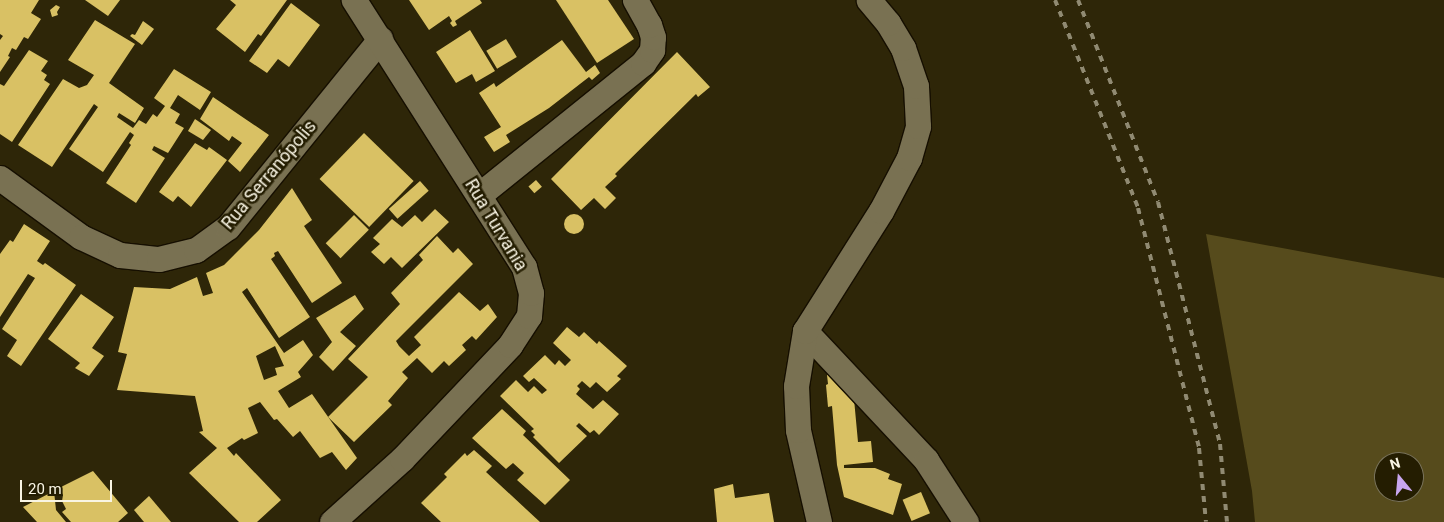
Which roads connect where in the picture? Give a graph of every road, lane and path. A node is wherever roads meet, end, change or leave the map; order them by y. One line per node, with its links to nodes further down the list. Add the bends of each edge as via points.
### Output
1 (354, 0): 4 (street, Rua Turvania)
2 (635, 0): 6 (street, via 652,37 652,50 643,63)
3 (869, 0): 7 (street, via 903,48 916,86 918,126 909,158 881,211)
4 (380, 40): 5 (street, Rua Serranópolis, via 228,228 196,250 159,259 120,256 82,237); 6 (street, Rua Turvania)
5 (0, 178)
6 (480, 195): 8 (street, Rua Turvania, via 524,268 531,293 529,316 510,345 402,459)
7 (805, 331): 9 (street, via 796,386 798,430); 10 (street, via 926,460)
8 (332, 522)
9 (819, 522)
10 (966, 522)

